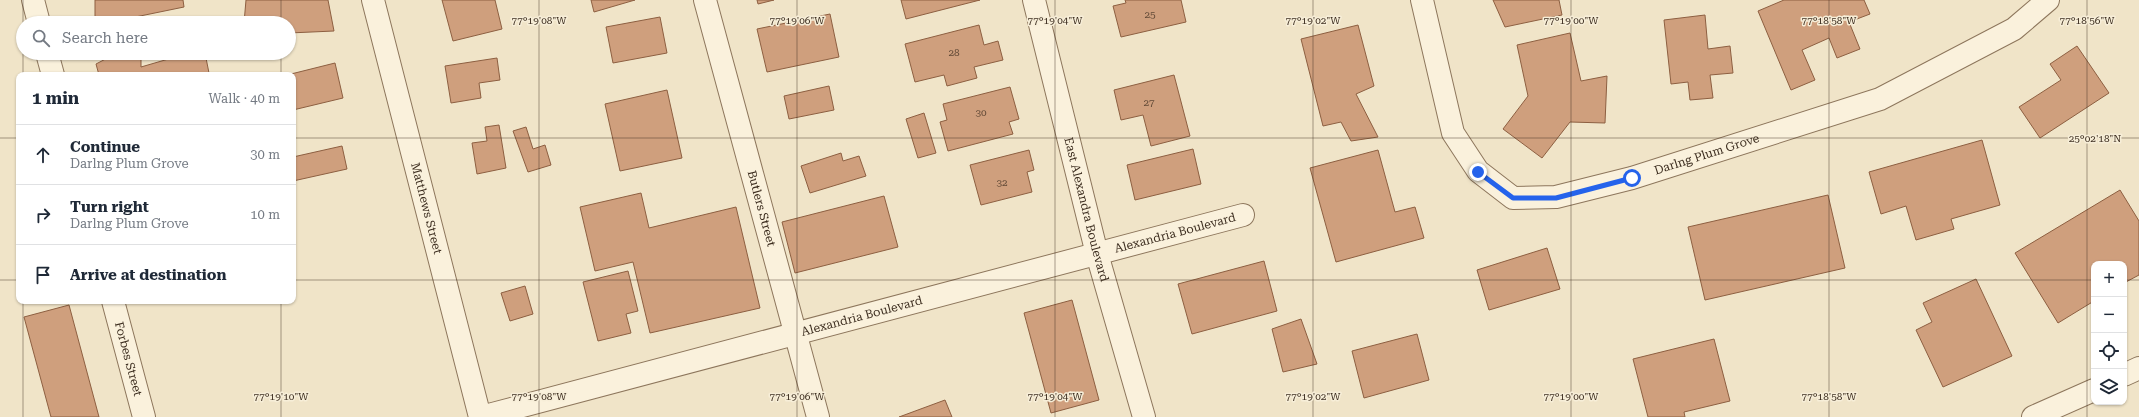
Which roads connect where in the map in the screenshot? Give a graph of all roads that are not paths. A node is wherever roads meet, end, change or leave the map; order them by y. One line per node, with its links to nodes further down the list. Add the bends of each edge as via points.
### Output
1 (33, 0): 7 (street)
2 (373, 0): 18 (street, Matthews Street)
3 (705, 0): 13 (street, Butlers Street)
4 (1034, 0): 11 (street, East Alexandra Boulevard)
5 (1422, 0): 6 (street, Darlng Plum Grove, via 1454,133 1478,172 1513,198 1556,198 1632,178 1880,99 2014,29)
6 (2048, 0)
7 (37, 16)
8 (49, 60): 9 (street)
9 (52, 72)
10 (1243, 215): 11 (street, Alexandria Boulevard)
11 (1097, 254): 13 (street, Alexandria Boulevard); 20 (street, East Alexandra Boulevard)
12 (114, 304): 17 (street, Forbes Street)
13 (795, 334): 18 (street, Alexandria Boulevard); 19 (street, Butlers Street)
14 (2139, 368): 15 (street)
15 (2127, 374)
16 (2091, 391): 21 (street)
17 (144, 417)
18 (481, 417)
19 (818, 417)
20 (1144, 417)
21 (2034, 417)

